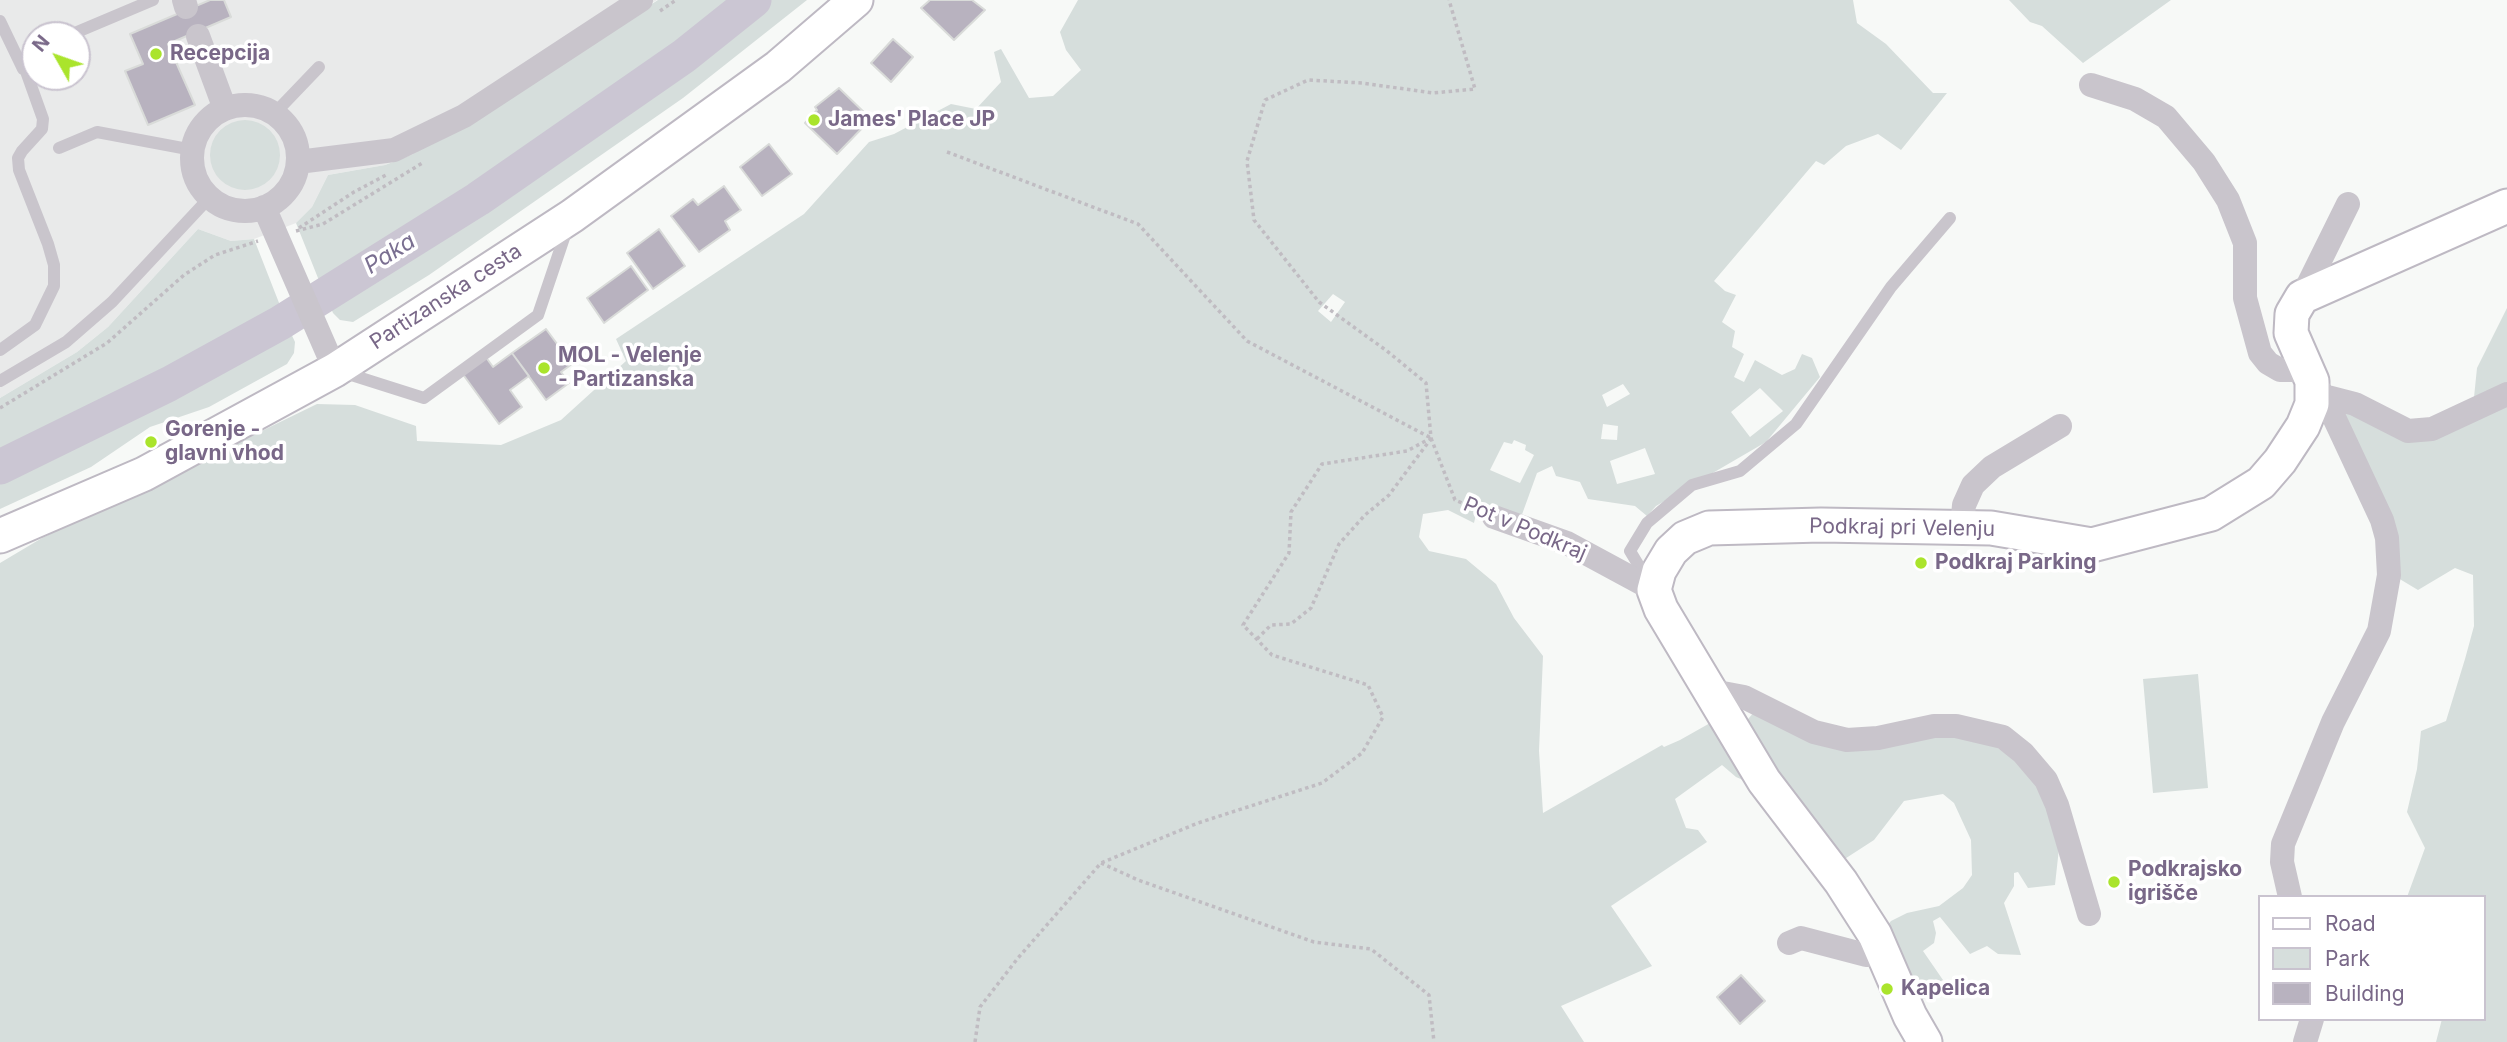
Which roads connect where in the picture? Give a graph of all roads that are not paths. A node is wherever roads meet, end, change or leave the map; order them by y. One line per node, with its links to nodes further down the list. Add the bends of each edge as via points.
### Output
1 (153, 0): 5 (lane)
2 (641, 0): 17 (street, via 464,116 394,150)
3 (856, 0): 22 (street, Partizanska cesta, via 778,67)
4 (0, 20): 7 (lane)
5 (91, 26)
6 (198, 36): 13 (street)
7 (12, 47): 8 (lane); 9 (lane)
8 (21, 53)
9 (21, 66)
10 (319, 67): 14 (lane)
11 (2091, 85): 28 (street, via 2135,99 2166,117 2204,162 2228,200 2245,243 2245,298 2260,353 2280,370)
12 (31, 91): 25 (lane, via 43,119 38,138 18,158 19,170 48,244 54,286 35,325)
13 (225, 109): 14 (street, via 250,105); 16 (street, via 204,125)
14 (274, 114): 17 (street, via 292,135)
15 (59, 148): 16 (lane, via 97,132)
16 (193, 150): 18 (street, via 194,171)
17 (298, 162): 21 (street, via 287,189)
18 (210, 197): 21 (street, via 230,209); 27 (lane, via 112,302 66,342)
19 (2348, 204): 24 (street)
20 (2507, 206): 24 (street)
21 (264, 207): 26 (street)
22 (572, 216): 26 (street, Partizanska cesta); 26 (lane, via 538,315 424,398)
23 (1950, 218): 34 (lane, via 1891,287 1796,424 1741,471 1692,485 1647,523 1630,551)
24 (2302, 297): 28 (street, via 2292,314 2291,333)
25 (0, 350)
26 (335, 370): 33 (street, Partizanska cesta, via 145,474)
27 (0, 382)
28 (2315, 382): 29 (street, via 2408,431 2432,429); 32 (street, Podkraj pri Velenju, via 2303,426 2280,461 2261,483 2211,514 2092,545); 36 (street, via 2382,520 2389,575 2379,631 2333,722 2283,844)
29 (2507, 394)
30 (2060, 425): 32 (street, via 1992,467 1973,485 1964,505)
31 (1494, 517): 34 (street, Pot v Podkraj, via 1567,543)
32 (1962, 527): 34 (street, Podkraj pri Velenju, via 1709,528 1685,538 1671,551)
33 (0, 536)
34 (1654, 590): 35 (street, via 1661,610)
35 (1712, 691): 37 (street, via 1744,697 1814,732 1847,740 1934,726 2003,737 2046,780); 39 (street, via 1764,781 1841,882)
36 (2290, 895)
37 (2089, 914)
38 (1789, 943): 39 (street, via 1801,938 1866,955)
39 (1883, 953): 41 (street)
40 (2311, 1021): 42 (street)
41 (1925, 1042)
42 (2305, 1042)

